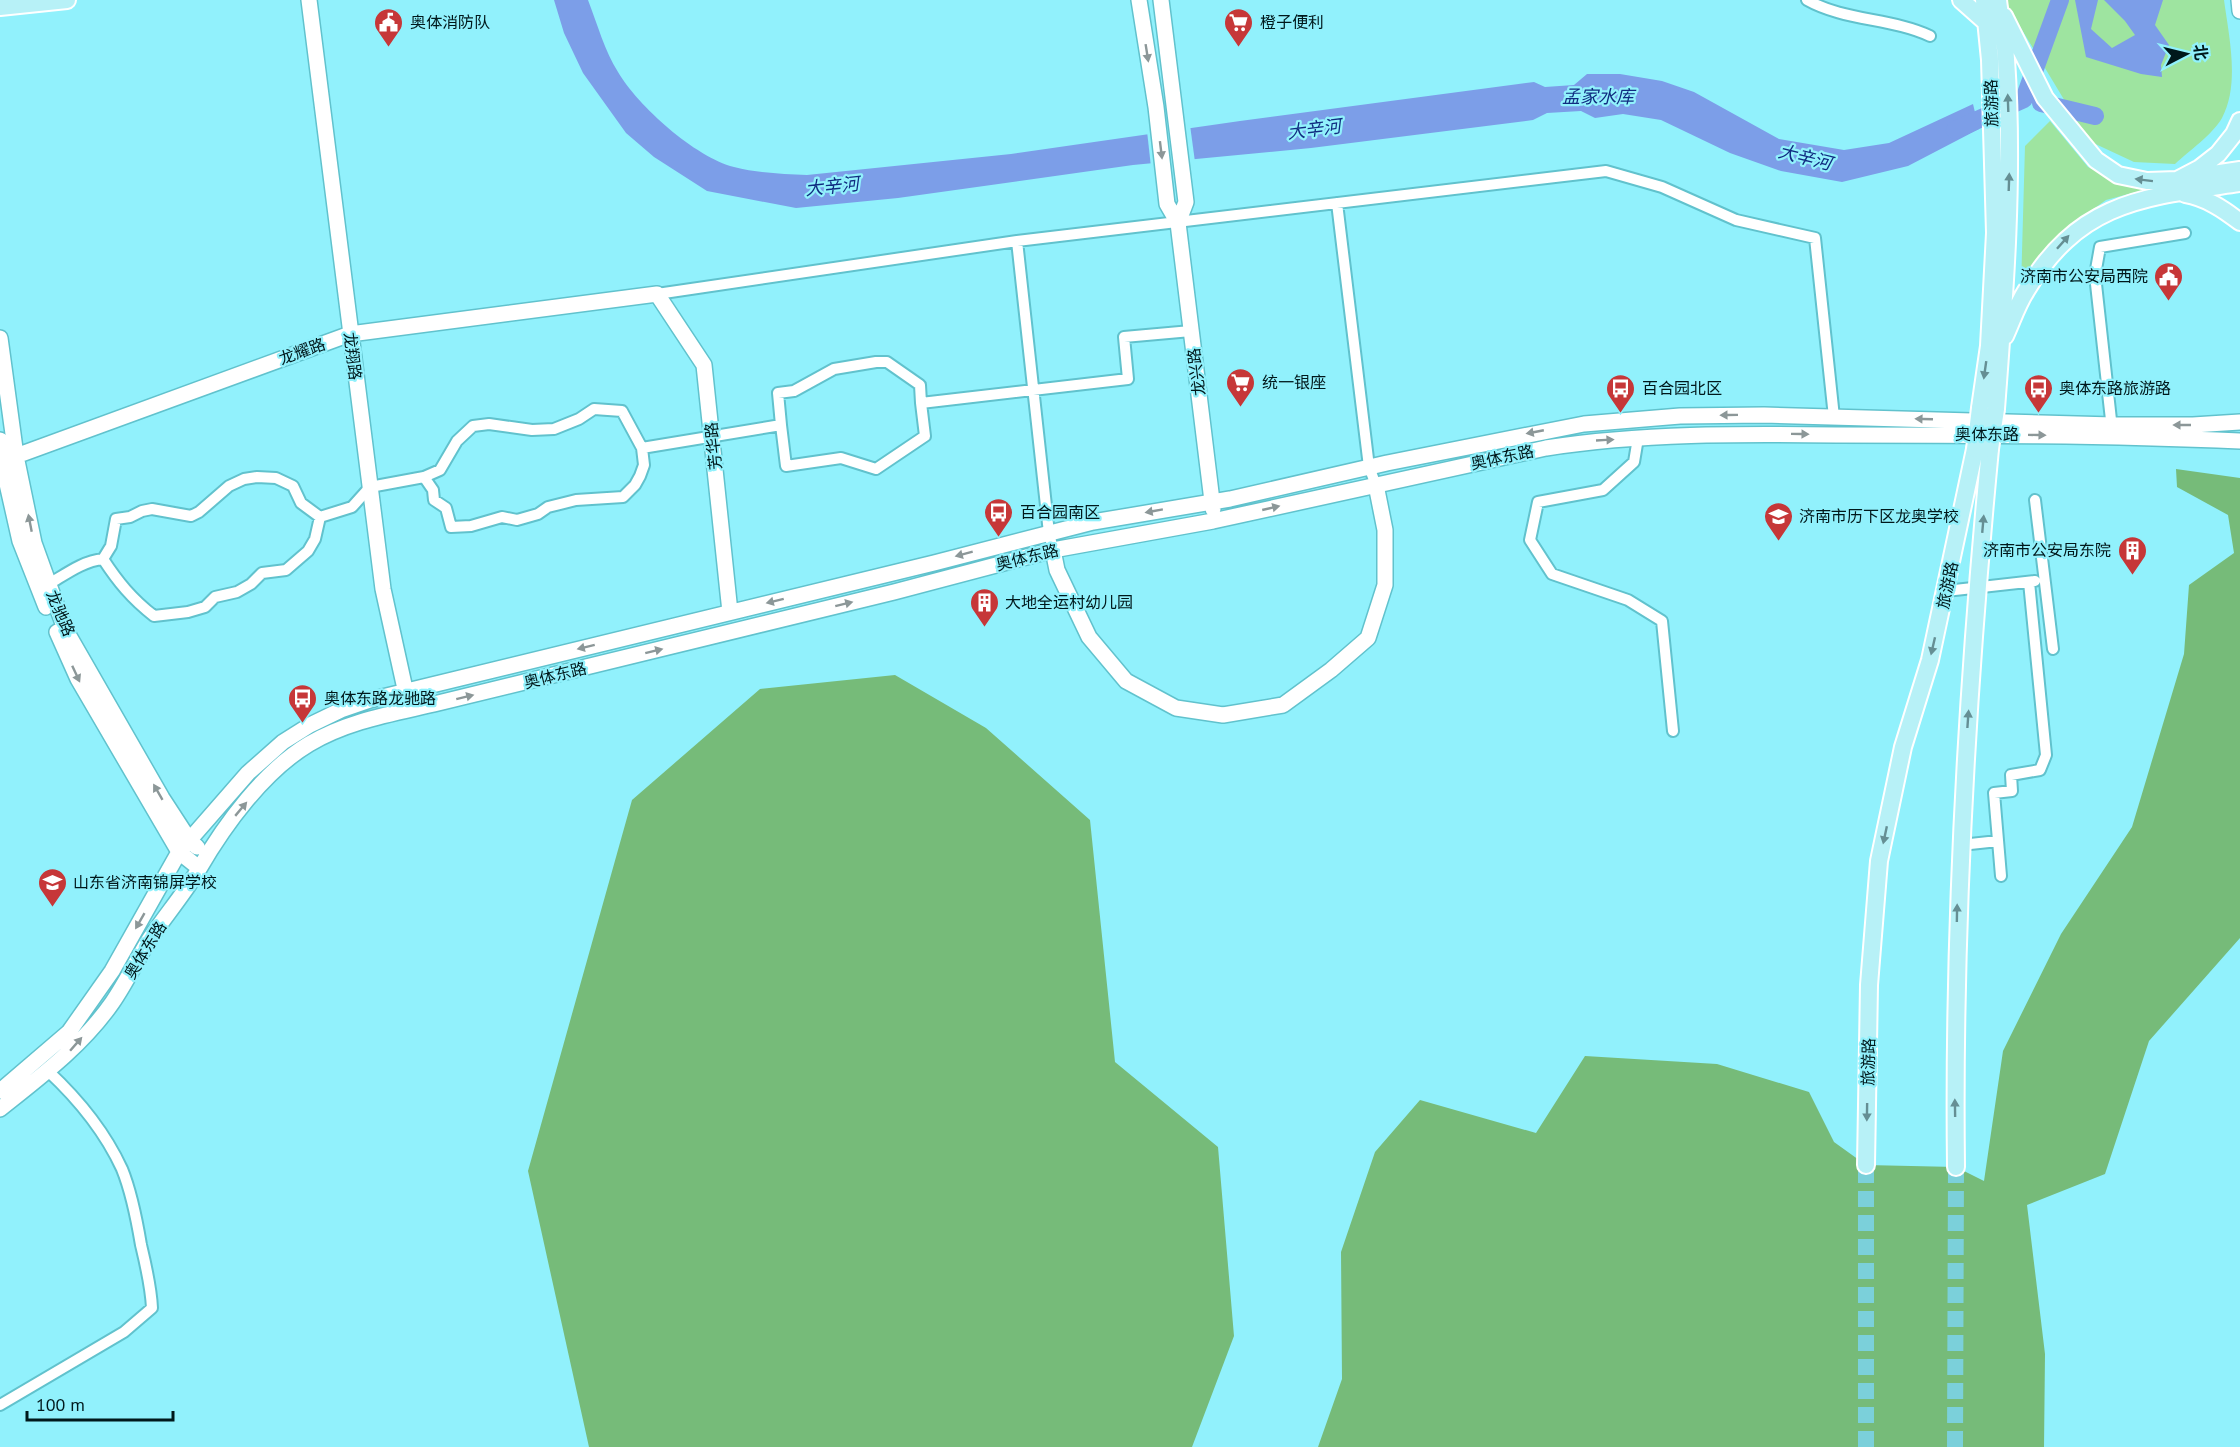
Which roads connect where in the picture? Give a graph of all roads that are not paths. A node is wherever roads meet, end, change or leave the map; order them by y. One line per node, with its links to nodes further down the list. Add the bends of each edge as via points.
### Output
1 (67, 0): 9 (main road)
2 (309, 0): 25 (main road, 龙翔路)
3 (1139, 0): 20 (main road, 龙兴路, one-way to 20, via 1167,204)
4 (1161, 0): 20 (main road, 龙兴路, via 1186,202)
5 (1807, 0): 12 (street, via 1875,21 1910,27)
6 (1961, 0): 11 (main road)
7 (2239, 0): 10 (main road)
8 (1994, 2): 11 (main road, 旅游路); 13 (main road, 旅游路); 17 (main road, one-way to 8, via 2118,175 2096,160 2045,98)
9 (0, 7)
10 (2240, 11)
11 (1988, 24): 13 (main road, 旅游路)
12 (1930, 36)
13 (1998, 58): 27 (main road, 旅游路, one-way to 13, via 2010,149); 29 (main road, 旅游路, one-way to 29)
14 (2240, 121): 17 (main road, via 2218,154)
15 (2240, 170): 17 (main road)
16 (2240, 183): 17 (main road)
17 (2176, 186): 19 (main road, via 2220,206); 27 (main road, one-way to 17, via 2025,292 2070,234 2102,214)
18 (1337, 202): 20 (street); 30 (street, via 1606,171 1662,187 1736,220 1815,238); 42 (street)
19 (2240, 222)
20 (1178, 223): 22 (street); 24 (main road, 龙兴路)
21 (2185, 233): 33 (street, via 2100,247 2095,275)
22 (1017, 241): 23 (street); 50 (street)
23 (657, 294): 25 (main road, 龙耀路); 34 (main road, 芳华路, via 704,365)
24 (1191, 331): 28 (street, via 1125,337 1128,379); 47 (main road, 龙兴路)
25 (350, 334): 40 (main road, 龙耀路); 45 (main road, 龙翔路)
26 (0, 338): 40 (main road, 龙驰路)
27 (2001, 345): 29 (main road, 旅游路)
28 (921, 403): 32 (street, via 920,385 886,362 857,364 834,369 794,391 778,393); 32 (street, via 925,436 876,468 841,458 786,466)
29 (1988, 408): 39 (main road, 旅游路, bridge)
30 (1834, 417): 33 (main road, one-way to 30); 42 (main road, one-way to 42, via 1690,416 1584,424)
31 (2240, 422): 33 (main road, one-way to 33)
32 (781, 425): 34 (street)
33 (2112, 430): 35 (main road, 奥体东路, one-way to 33, via 1754,433); 37 (main road, 奥体东路)
34 (711, 435): 38 (street); 58 (main road, 芳华路)
35 (1638, 438): 44 (main road, 奥体东路, one-way to 35, via 1546,448); 62 (street, via 1634,462 1603,490 1538,502 1530,540 1552,574 1628,600 1662,621)
36 (0, 440): 41 (main road, 龙驰路)
37 (2240, 441)
38 (642, 448): 43 (street, via 622,411 594,409 554,429 473,426 457,441 440,470); 43 (street, via 644,465 640,476 623,497 576,500 517,520 502,517 451,527 446,508 434,500 433,490)
39 (1983, 449): 56 (main road, 旅游路, one-way to 39); 57 (main road, 旅游路)
40 (16, 456): 41 (main road, 龙耀路); 55 (main road, 龙驰路, one-way to 40, via 34,543)
41 (2, 467): 65 (main road, 龙驰路, one-way to 65, via 20,541 78,680)
42 (1369, 467): 44 (street); 47 (main road)
43 (423, 477): 45 (street)
44 (1376, 485): 49 (main road, 奥体东路, one-way to 44); 51 (main road, via 1385,530 1385,585 1368,638 1283,705 1223,715 1176,708 1126,681 1089,637 1057,570)
45 (370, 487): 48 (street, via 352,507); 60 (main road, 龙翔路, via 383,589)
46 (2035, 500): 53 (street)
47 (1212, 501): 49 (main road, 龙兴路); 50 (main road, one-way to 50)
48 (320, 517): 52 (street, via 302,503 293,486 276,478 244,479 191,516 152,509 116,519 111,546); 52 (street, via 308,551 286,570 262,573 237,592 223,593 205,607 188,612 154,616 123,589)
49 (1214, 521): 51 (main road, 奥体东路)
50 (1048, 533): 51 (street); 58 (main road, one-way to 58)
51 (1053, 550): 61 (main road, 奥体东路, one-way to 51)
52 (103, 559): 55 (street, via 91,560)
53 (2045, 580): 54 (street); 59 (street)
54 (2029, 582): 56 (street); 63 (street, via 2046,755 2040,770 2011,775 2012,790 1994,793)
55 (49, 584): 65 (main road, 龙驰路, one-way to 55, via 162,798 65,629)
56 (1978, 588): 57 (street); 64 (main road, 旅游路, one-way to 56)
57 (1946, 591): 71 (main road, 旅游路, one-way to 71, via 1903,747 1879,861 1869,985)
58 (730, 612): 60 (main road, one-way to 60)
59 (2053, 648)
60 (405, 691): 61 (main road, 龙翔路); 65 (main road, via 341,710 283,742 248,773)
61 (410, 710): 66 (main road, 奥体东路, one-way to 61, via 275,769 308,745 342,728)
62 (1673, 731)
63 (1998, 841): 64 (street); 67 (street)
64 (1961, 845): 72 (main road, 旅游路, one-way to 64, via 1955,1029)
65 (185, 847): 66 (main road, 龙驰路); 69 (main road, one-way to 69, via 112,971 69,1032)
66 (202, 862): 68 (main road, 奥体东路, one-way to 66, via 111,1004)
67 (2001, 876)
68 (48, 1071): 70 (main road, 奥体东路); 73 (street, via 71,1093 122,1170 138,1229 152,1308 124,1332)
69 (0, 1091)
70 (0, 1109)
71 (1866, 1165)
72 (1956, 1167)
73 (0, 1405)

